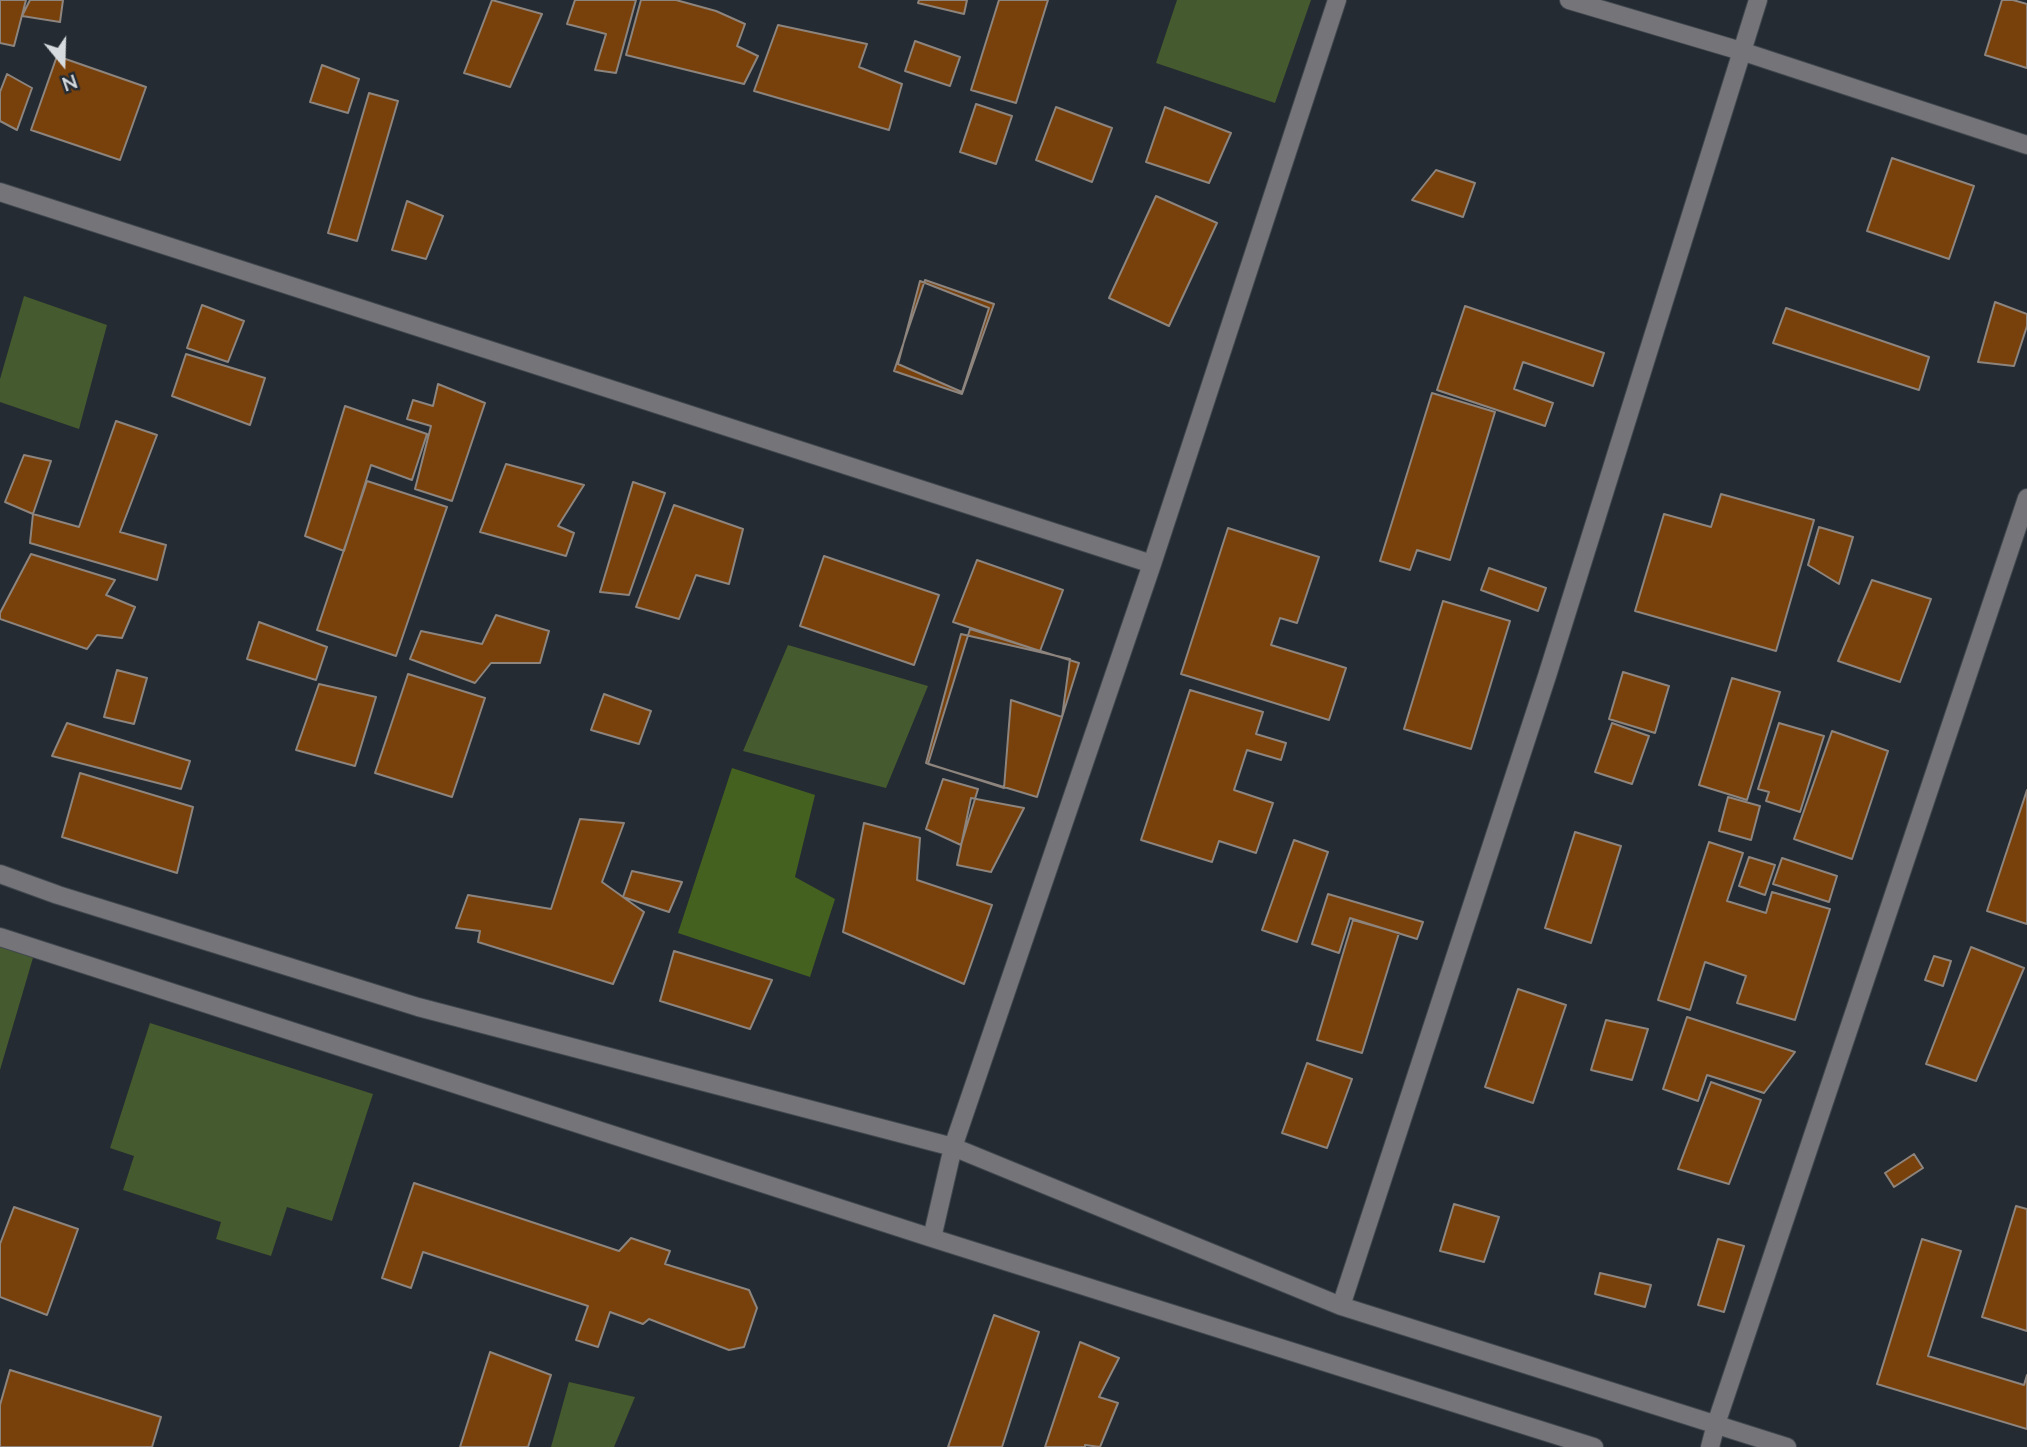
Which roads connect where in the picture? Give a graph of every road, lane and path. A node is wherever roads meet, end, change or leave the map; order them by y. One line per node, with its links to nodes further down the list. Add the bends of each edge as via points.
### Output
1 (1337, 0): 8 (street)
2 (1569, 0): 4 (street)
3 (1758, 0): 4 (street)
4 (1741, 51): 5 (street); 13 (street, via 1547,676)
5 (2027, 145)
6 (0, 192): 8 (street)
7 (2027, 498): 14 (street)
8 (1152, 564): 11 (street)
9 (0, 874): 11 (street, via 418,1007)
10 (0, 937): 12 (street)
11 (953, 1147): 12 (street); 13 (street)
12 (932, 1238): 15 (street)
13 (1340, 1306): 14 (street)
14 (1716, 1424): 16 (street); 17 (street)
15 (1594, 1447)
16 (1710, 1447)
17 (1787, 1447)

